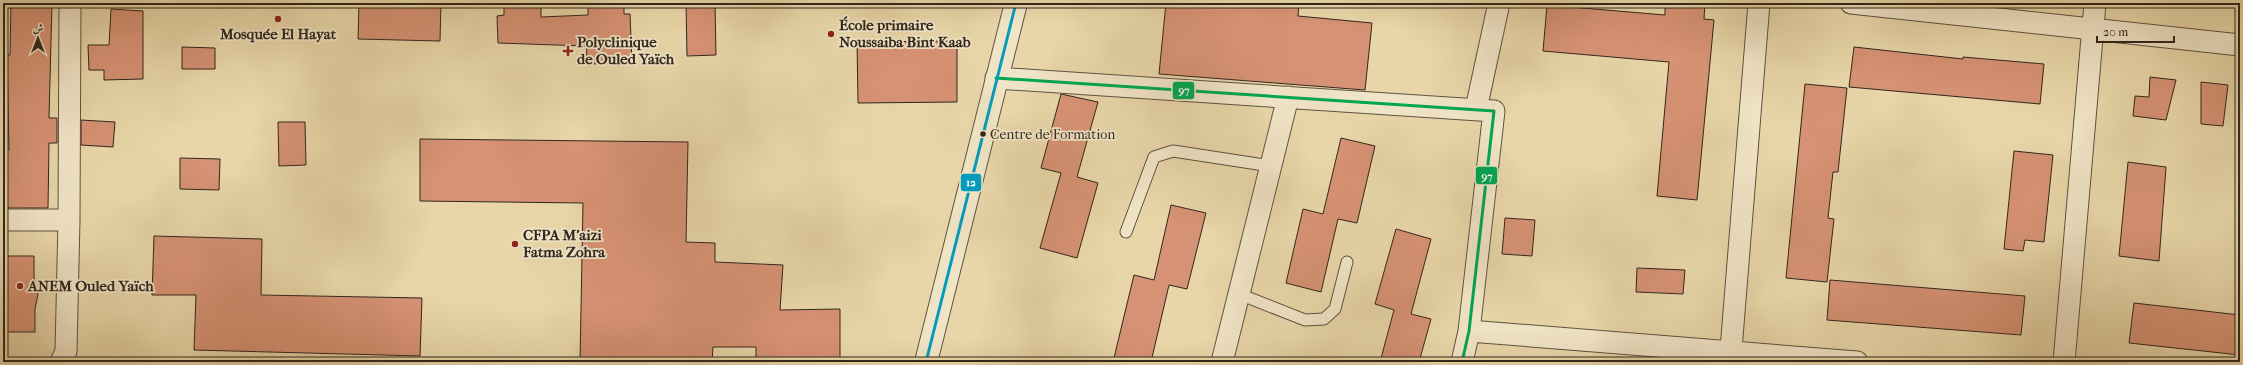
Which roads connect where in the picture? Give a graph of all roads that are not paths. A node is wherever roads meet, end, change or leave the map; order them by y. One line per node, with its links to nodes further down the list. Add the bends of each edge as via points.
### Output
1 (70, 3): 15 (street)
2 (1016, 3): 10 (street)
3 (1499, 3): 12 (street)
4 (1759, 3): 20 (street)
5 (1851, 3): 7 (street)
6 (2095, 3): 8 (street)
7 (1927, 7): 8 (street)
8 (2093, 30): 9 (street); 26 (street)
9 (2240, 45)
10 (996, 78): 11 (street); 22 (street)
11 (1288, 97): 12 (street); 13 (street)
12 (1476, 109): 19 (street, via 1494,111)
13 (1271, 166): 16 (lane, via 1173,151 1154,157); 18 (street)
14 (3, 220): 15 (street)
15 (70, 220): 21 (street, via 66,351)
16 (1126, 232)
17 (1347, 262): 18 (lane, via 1335,309 1324,319 1305,320)
18 (1238, 294): 23 (street)
19 (1469, 331): 20 (street); 24 (street)
20 (1730, 357): 25 (street)
21 (61, 362)
22 (926, 362)
23 (1222, 362)
24 (1462, 362)
25 (1857, 362)
26 (2064, 362)

